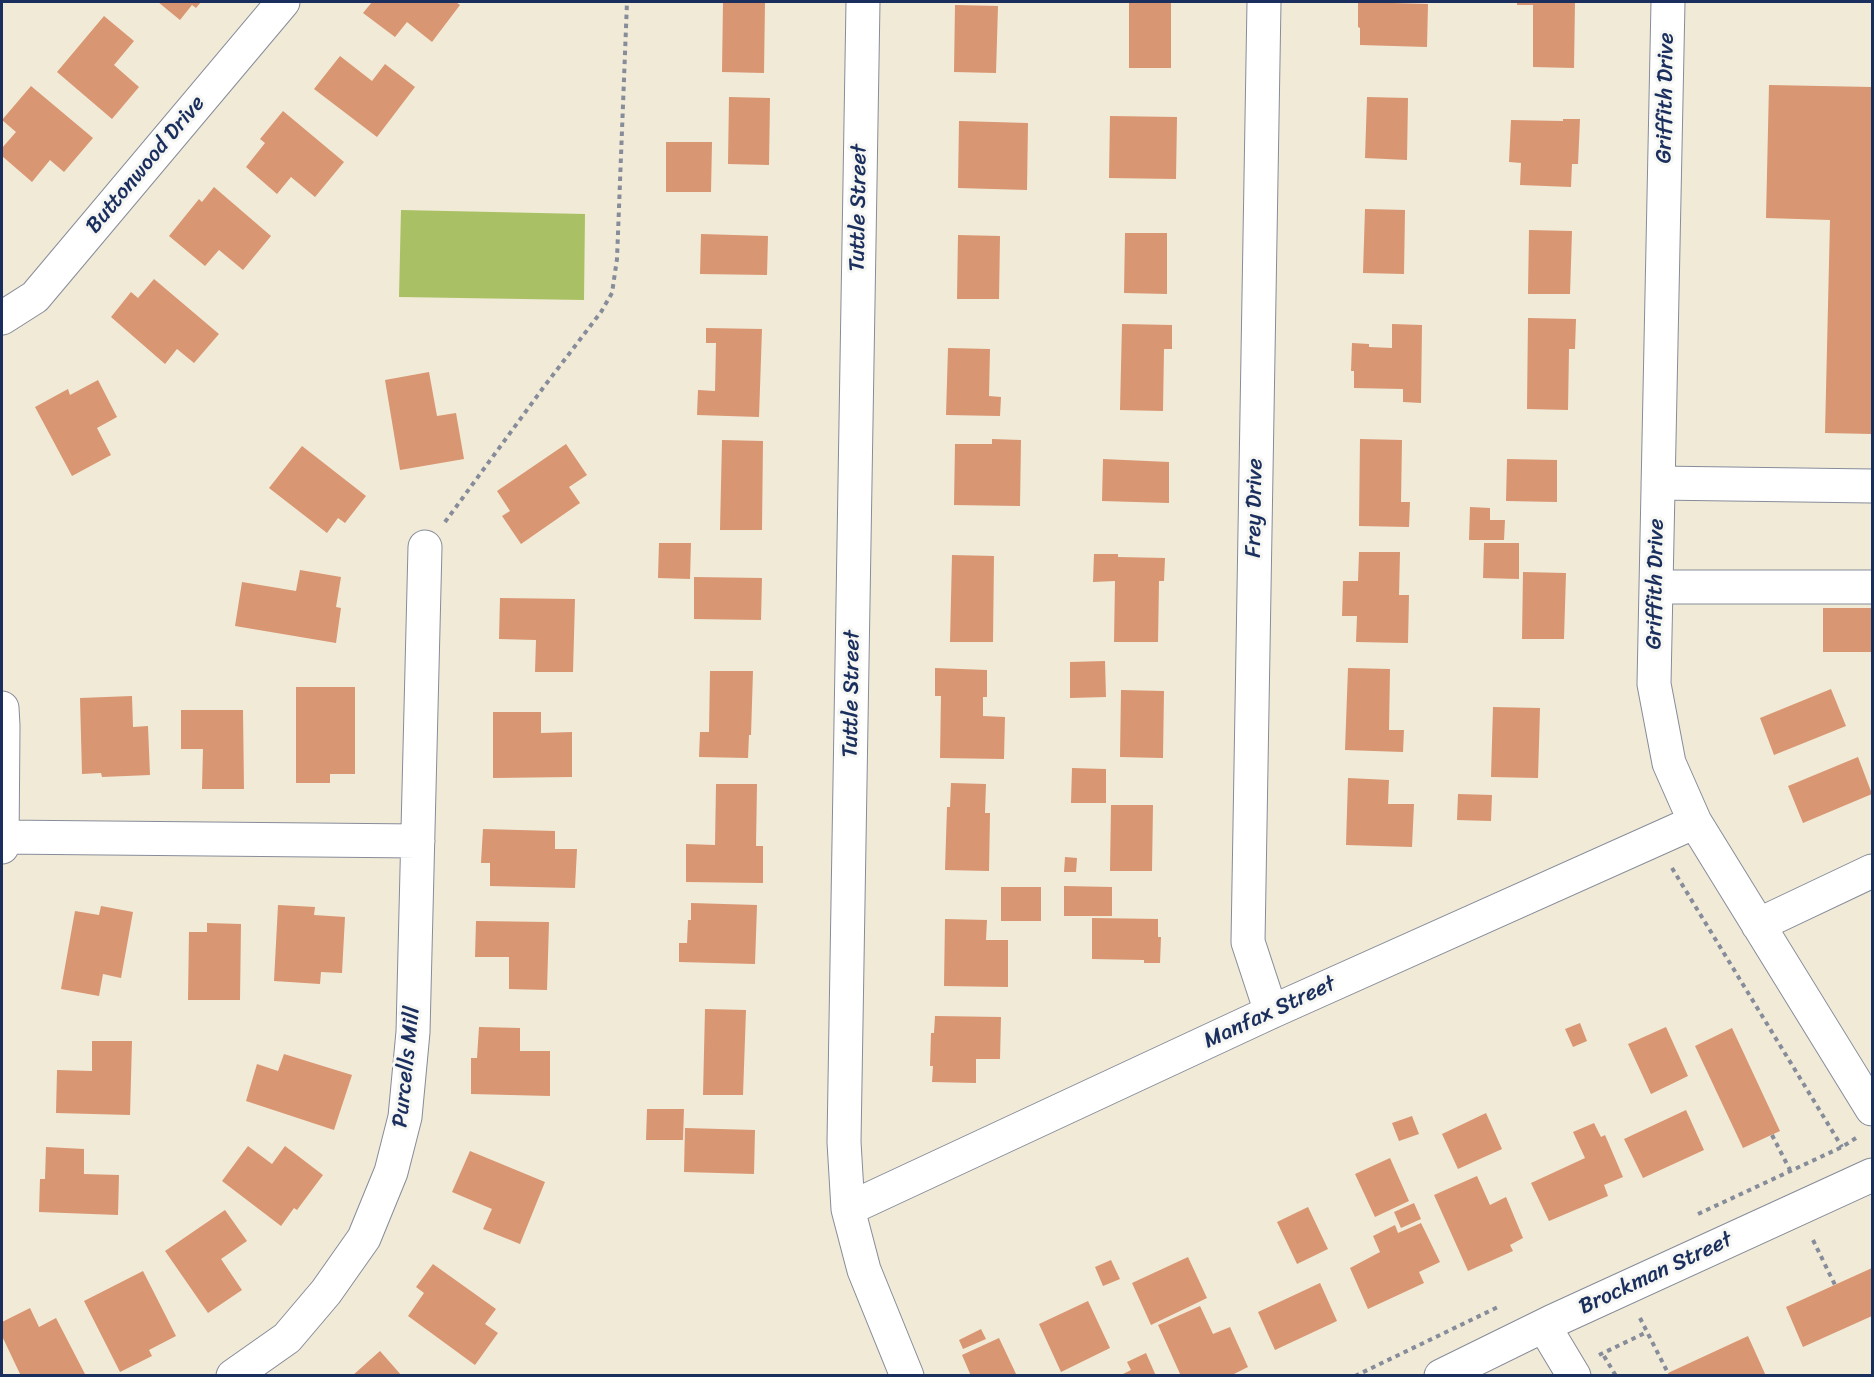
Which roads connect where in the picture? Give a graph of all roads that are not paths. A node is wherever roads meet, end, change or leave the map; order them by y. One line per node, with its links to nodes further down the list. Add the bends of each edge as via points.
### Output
1 (283, 2): 5 (street, Buttonwood Drive, via 35,297)
2 (862, 2): 21 (street, Tuttle Street, via 844,1142)
3 (1264, 2): 18 (street, Frey Drive, via 1248,942)
4 (1668, 2): 6 (street, Griffith Drive)
5 (2, 318)
6 (1658, 483): 7 (street); 9 (street, Griffith Drive)
7 (1872, 486)
8 (425, 548): 14 (street, Purcells Mill)
9 (1656, 587): 10 (street); 12 (street, Griffith Drive, via 1654,684 1668,763)
10 (1872, 587)
11 (2, 708): 13 (street)
12 (1695, 822): 17 (street, Griffith Drive); 18 (street, Manfax Street)
13 (2, 837): 14 (street); 15 (street)
14 (418, 841): 23 (street, Purcells Mill, via 413,1032 405,1117 391,1172 364,1238 326,1292 287,1338)
15 (2, 847)
16 (1872, 871): 17 (street)
17 (1758, 925): 19 (street, Griffith Drive)
18 (1271, 1012): 21 (street, Manfax Street)
19 (1867, 1089)
20 (1872, 1175): 22 (street, Brockman Street)
21 (848, 1209): 24 (street, Tuttle Street, via 864,1270)
22 (1544, 1326): 25 (street, Brockman Street); 26 (street)
23 (233, 1376)
24 (907, 1376)
25 (1441, 1376)
26 (1574, 1376)

